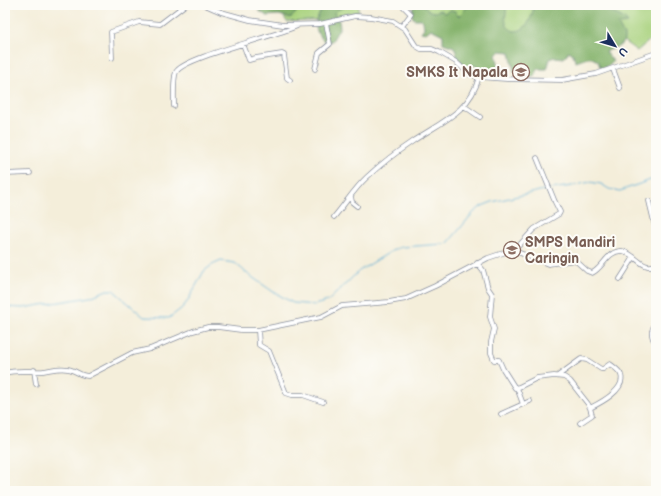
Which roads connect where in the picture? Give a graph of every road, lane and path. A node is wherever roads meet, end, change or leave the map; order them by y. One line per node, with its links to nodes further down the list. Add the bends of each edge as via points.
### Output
1 (185, 5): 9 (street, via 160,24 139,22 111,32)
2 (205, 5): 5 (street, via 250,20 283,25)
3 (402, 5): 6 (street, via 411,14)
4 (326, 23): 5 (street); 6 (street, via 364,16 393,21); 11 (street, via 330,44 318,55)
5 (299, 24): 7 (street)
6 (402, 26): 12 (street, via 416,46 439,52 469,74)
7 (243, 44): 13 (street, via 249,60 284,55 287,78); 15 (street, via 204,56 178,69 175,75)
8 (656, 53): 10 (street)
9 (112, 58)
10 (613, 69): 12 (street, via 554,80); 14 (street)
11 (315, 70)
12 (479, 77): 16 (street)
13 (290, 80)
14 (620, 88)
15 (174, 106)
16 (464, 106): 17 (street); 23 (street, via 452,117 398,152 367,177)
17 (480, 117)
18 (537, 158): 28 (street, via 560,212 534,229)
19 (5, 170): 21 (street)
20 (30, 173): 21 (street)
21 (5, 174): 22 (street)
22 (5, 182)
23 (350, 197): 25 (street); 26 (street)
24 (649, 201): 27 (street)
25 (357, 206)
26 (334, 217)
27 (656, 230)
28 (513, 252): 29 (street, via 548,264 575,260 589,273 596,271 607,258 618,251); 30 (street, via 492,256)
29 (634, 257): 31 (street, via 651,267); 32 (street)
30 (477, 264): 34 (street, via 406,299 342,306 321,317); 40 (street, via 483,270 492,294 490,317 494,329 491,356 494,360 499,360 512,385)
31 (656, 264)
32 (620, 279)
33 (656, 324): 35 (street, via 651,334)
34 (258, 330): 36 (street, via 213,326 193,331 150,349 132,353 88,376 66,368); 42 (street, via 259,344 269,351 286,393 303,395)
35 (653, 339)
36 (34, 370): 37 (street); 39 (street)
37 (5, 373)
38 (559, 375): 40 (street, via 537,378); 44 (street, via 567,378); 44 (street, via 581,359 601,369 610,364 618,371 621,379 615,392 608,399)
39 (36, 384)
40 (517, 388): 43 (street)
41 (530, 401): 43 (street)
42 (323, 402)
43 (523, 404): 45 (street)
44 (590, 408): 46 (street, via 592,415)
45 (502, 414)
46 (580, 423)

